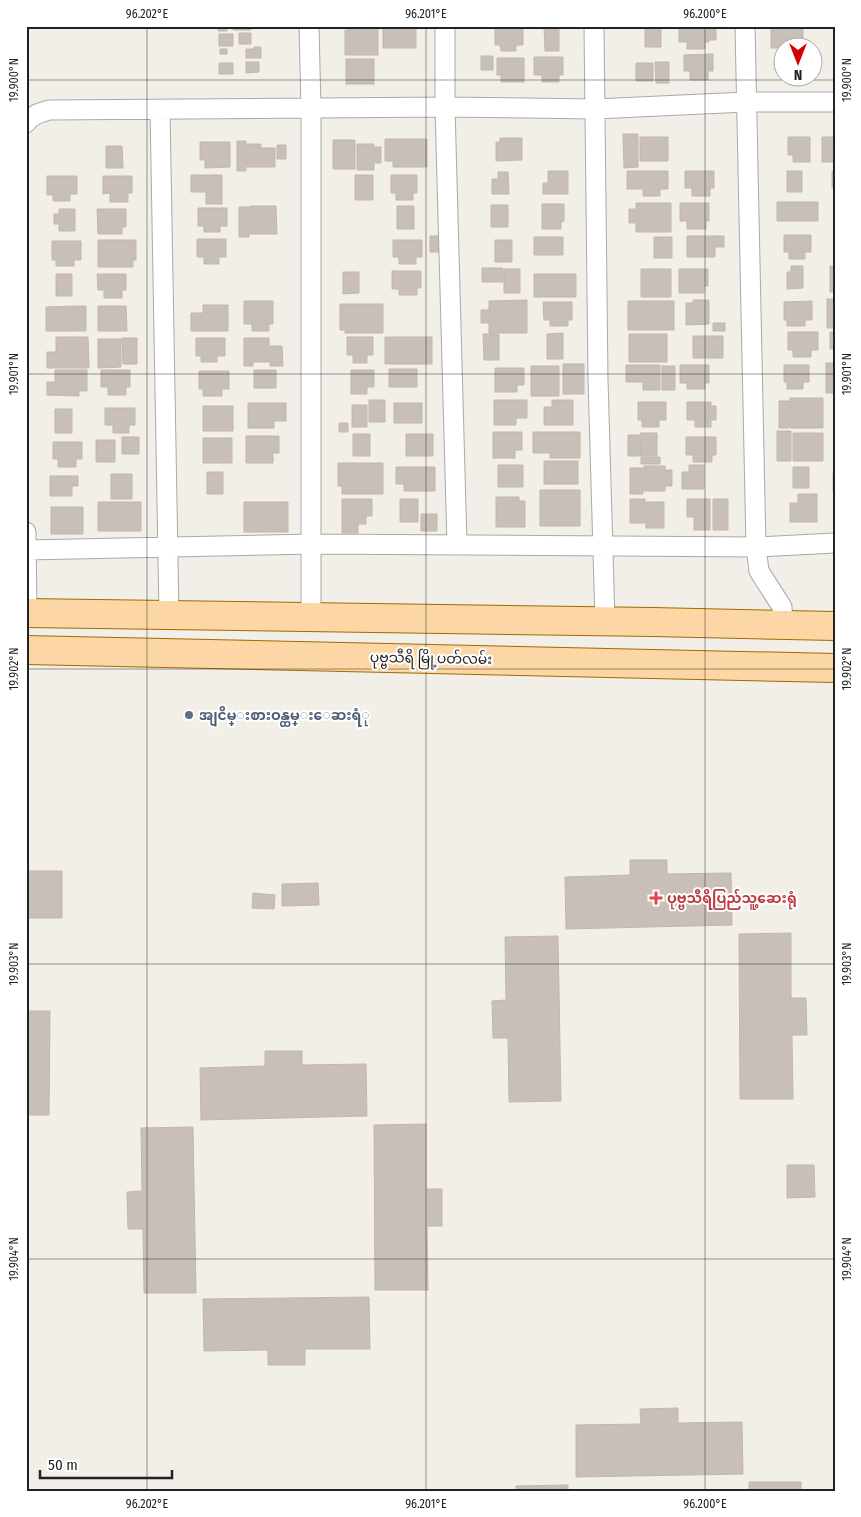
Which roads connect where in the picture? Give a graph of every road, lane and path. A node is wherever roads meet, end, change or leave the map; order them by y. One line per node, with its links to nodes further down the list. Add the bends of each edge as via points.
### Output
1 (309, 26): 8 (street)
2 (445, 26): 7 (street)
3 (594, 26): 9 (street)
4 (745, 26): 5 (street)
5 (746, 102): 6 (street); 9 (street); 17 (street)
6 (835, 102)
7 (446, 106): 8 (street); 9 (street); 15 (street)
8 (310, 108): 10 (street); 14 (street)
9 (595, 109): 16 (street)
10 (160, 110): 11 (street, via 49,110 34,115); 18 (street)
11 (26, 123)
12 (26, 532): 19 (street)
13 (835, 543): 17 (street)
14 (310, 544): 15 (street); 18 (street); 22 (street)
15 (457, 545): 16 (street)
16 (603, 546): 17 (street); 23 (street)
17 (756, 546): 24 (street, via 759,571 782,607)
18 (168, 547): 19 (street); 21 (street)
19 (26, 550): 20 (street)
20 (27, 613): 21 (main road)
21 (169, 615): 22 (main road)
22 (310, 617): 23 (main road)
23 (605, 621): 24 (main road)
24 (783, 624): 25 (main road)
25 (835, 626)
26 (26, 650): 27 (main road, ပုဗ္ဗသီရိ မြို့ပတ်လမ်း)
27 (835, 668)

